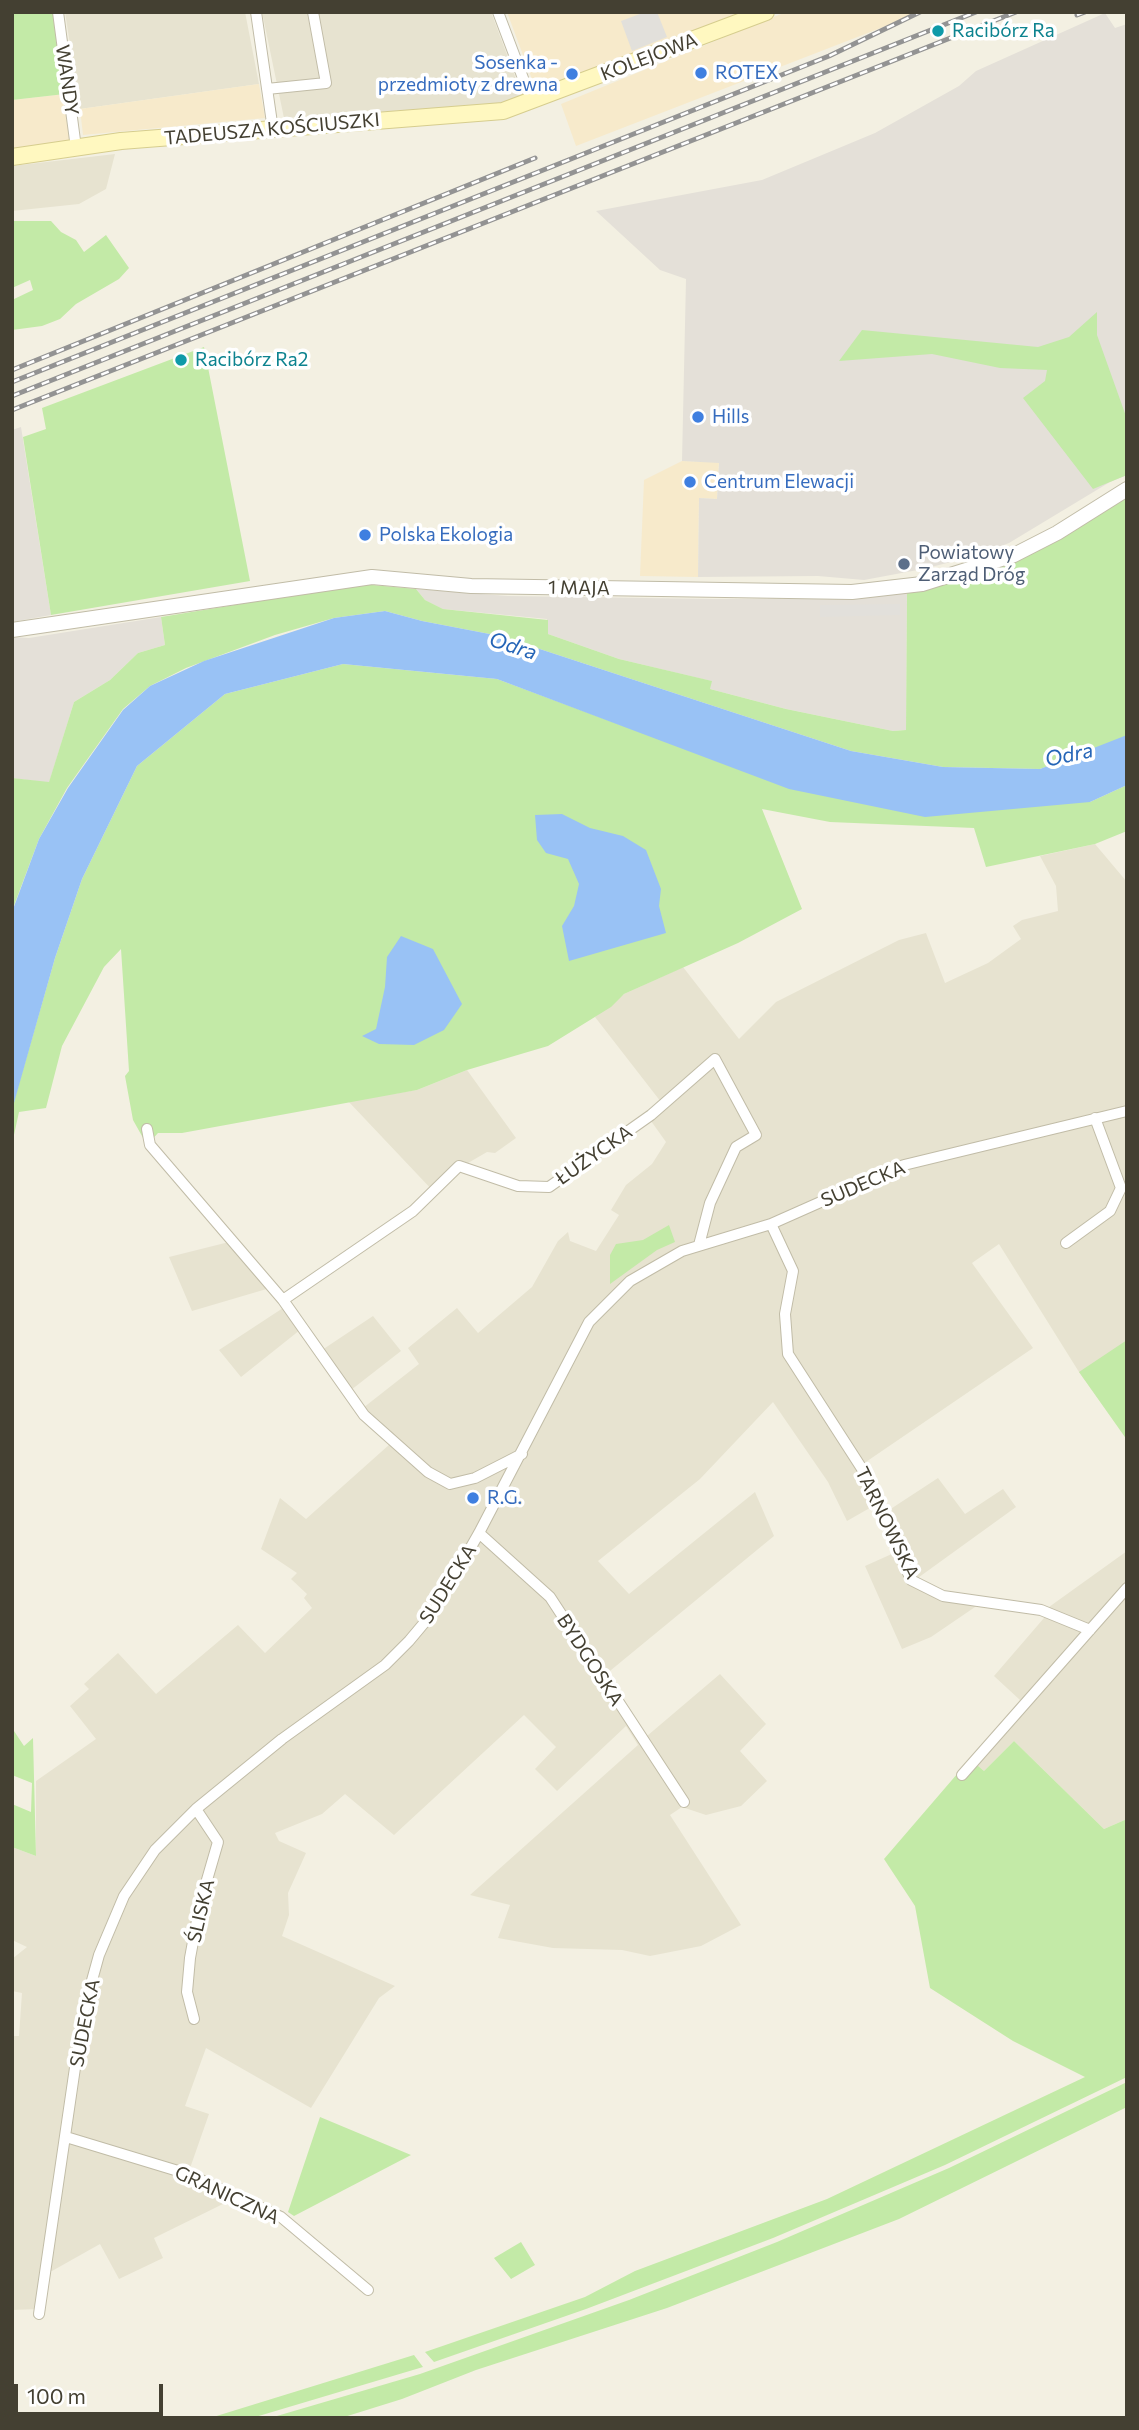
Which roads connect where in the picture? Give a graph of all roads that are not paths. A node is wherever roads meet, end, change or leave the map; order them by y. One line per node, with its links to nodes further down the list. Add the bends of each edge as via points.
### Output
1 (58, 12): 9 (street, WANDY)
2 (256, 12): 6 (street)
3 (313, 12): 6 (street, via 326,83)
4 (498, 12): 7 (street)
5 (766, 12): 7 (main road, KOLEJOWA)
6 (267, 89): 8 (street)
7 (532, 103): 8 (main road, TADEUSZA KOŚCIUSZKI, via 503,111)
8 (273, 130): 9 (main road, TADEUSZA KOŚCIUSZKI)
9 (76, 148): 10 (main road, TADEUSZA KOŚCIUSZKI)
10 (12, 156)
11 (1127, 489): 12 (street, 1 MAJA, via 1014,555 922,584 852,592 471,586 372,577)
12 (12, 630)
13 (1127, 1111): 14 (street, SUDECKA)
14 (1095, 1118): 16 (street, SUDECKA, via 904,1165); 17 (street, via 1121,1188 1110,1212)
15 (147, 1129): 19 (street, via 150,1145)
16 (771, 1224): 18 (street, SUDECKA); 23 (street, TARNOWSKA, via 793,1271 785,1314 788,1354 866,1475 911,1580 943,1596 1041,1610)
17 (1066, 1243)
18 (699, 1245): 19 (street, ŁUŻYCKA, via 710,1203 736,1147 756,1135 715,1059 651,1115 549,1187 518,1186 459,1166 413,1211); 20 (street, SUDECKA, via 630,1281 589,1322)
19 (283, 1300): 20 (street, via 364,1415 428,1472 450,1484 475,1478)
20 (522, 1454): 21 (street, SUDECKA)
21 (480, 1533): 25 (street, BYDGOSKA, via 550,1597); 26 (street, SUDECKA, via 435,1610 385,1665 282,1739)
22 (1127, 1588): 23 (street)
23 (1090, 1630): 24 (street)
24 (962, 1775)
25 (684, 1802)
26 (196, 1809): 27 (street, ŚLISKA, via 218,1842 190,1958 187,1992); 28 (street, SUDECKA, via 155,1850 124,1896 99,1955 83,2013)
27 (194, 2019)
28 (66, 2137): 29 (street, GRANICZNA, via 188,2174 281,2217); 30 (street, SUDECKA)
29 (368, 2290)
30 (39, 2314)

